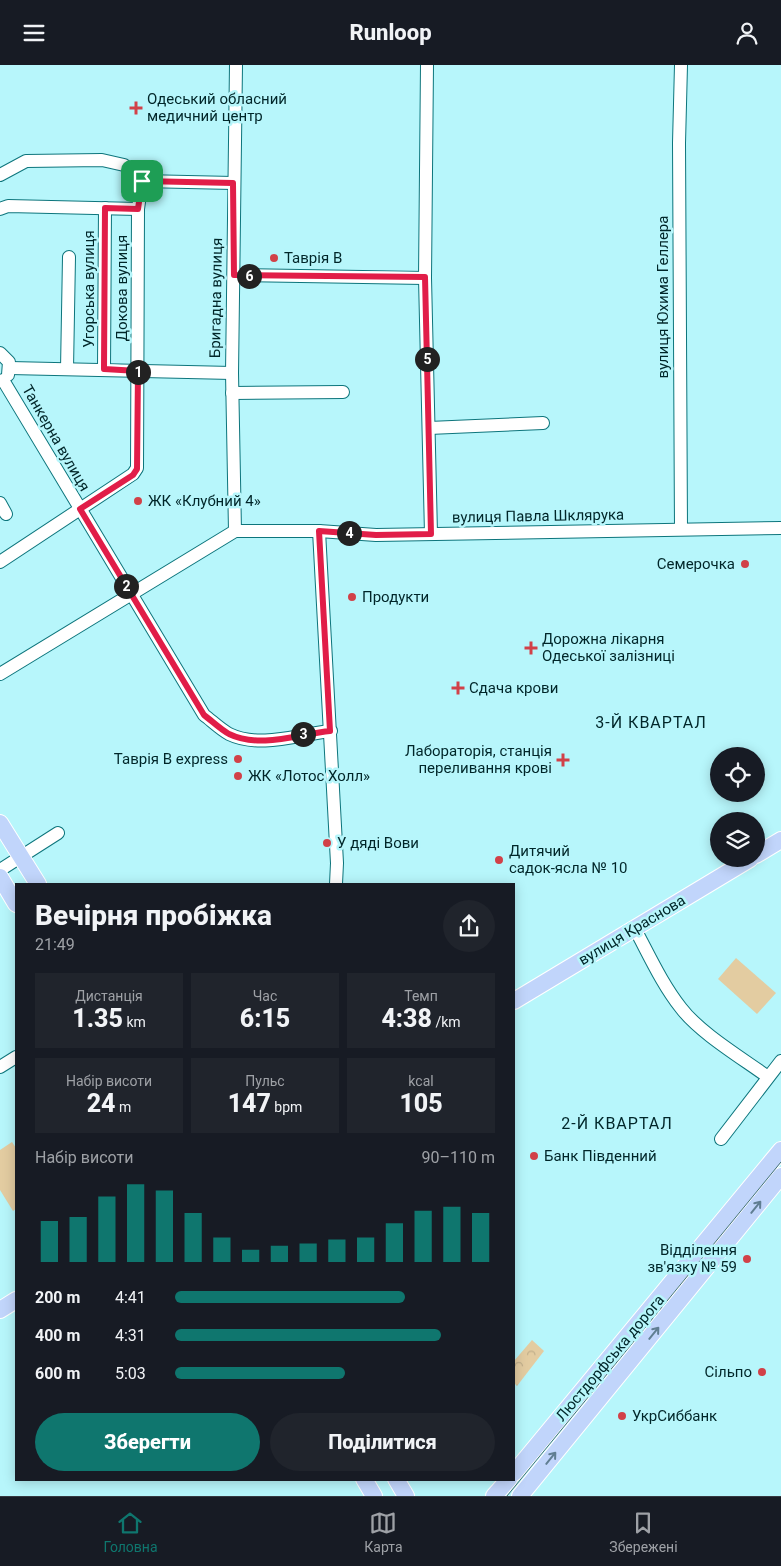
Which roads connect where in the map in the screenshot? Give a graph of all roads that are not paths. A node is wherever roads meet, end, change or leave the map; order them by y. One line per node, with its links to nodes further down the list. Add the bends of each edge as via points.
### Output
1 (236, 65): 6 (street, Бригадна вулиця)
2 (427, 65): 12 (street)
3 (681, 65): 26 (street, вулиця Юхима Геллера)
4 (0, 175): 5 (street, via 26,161 102,159 124,165)
5 (142, 181): 6 (street); 9 (street, Докова вулиця)
6 (233, 183): 11 (street, Бригадна вулиця)
7 (105, 208): 8 (street, via 8,206); 9 (street); 16 (street, Угорська вулиця)
8 (0, 209)
9 (138, 209): 17 (street, Докова вулиця)
10 (69, 257): 15 (street)
11 (234, 275): 12 (street); 18 (street, Бригадна вулиця)
12 (425, 277): 23 (street)
13 (0, 353): 14 (street)
14 (10, 368): 15 (street); 19 (street, via 8,376)
15 (68, 369): 16 (street)
16 (104, 369): 17 (street)
17 (138, 371): 18 (street); 24 (street, Докова вулиця, via 137,469 133,475)
18 (232, 373): 21 (street, Бригадна вулиця)
19 (2, 380): 24 (street, Танкерна вулиця)
20 (343, 392): 21 (street)
21 (232, 393): 27 (street, Бригадна вулиця)
22 (543, 423): 23 (street)
23 (429, 428): 29 (street)
24 (80, 509): 30 (street, Докова вулиця); 31 (street, Танкерна вулиця)
25 (781, 528): 26 (street, вулиця Павла Шклярука)
26 (681, 529): 29 (street, вулиця Павла Шклярука)
27 (235, 531): 28 (street, вулиця Павла Шклярука); 31 (street)
28 (319, 531): 29 (street, вулиця Павла Шклярука); 33 (street)
29 (431, 534)
30 (0, 562)
31 (130, 593): 32 (street); 33 (street, Танкерна вулиця, via 204,715 230,734 250,740 272,741)
32 (0, 674)
33 (330, 731): 43 (street)
34 (0, 823): 38 (main road)
35 (58, 833): 38 (street)
36 (781, 840): 37 (main road)
37 (765, 850)
38 (21, 856): 40 (street); 42 (main road)
39 (737, 867): 45 (main road, вулиця Краснова)
40 (0, 869)
41 (0, 877): 44 (main road)
42 (37, 883)
43 (336, 883)
44 (15, 902)
45 (635, 929): 46 (main road, вулиця Краснова); 50 (street, via 681,1009)
46 (515, 1000)
47 (15, 1058): 49 (street)
48 (781, 1061): 50 (street)
49 (0, 1067)
50 (768, 1077): 51 (street)
51 (720, 1139)
52 (781, 1150): 56 (main road, Люстдорфська дорога)
53 (781, 1176): 63 (main road, Люстдорфська дорога, one-way to 53)
54 (15, 1302): 55 (main road)
55 (0, 1310)
56 (515, 1472)
57 (365, 1481): 60 (main road)
58 (397, 1481): 61 (main road)
59 (507, 1481): 62 (main road)
60 (374, 1496)
61 (406, 1496)
62 (494, 1496)
63 (520, 1496)

